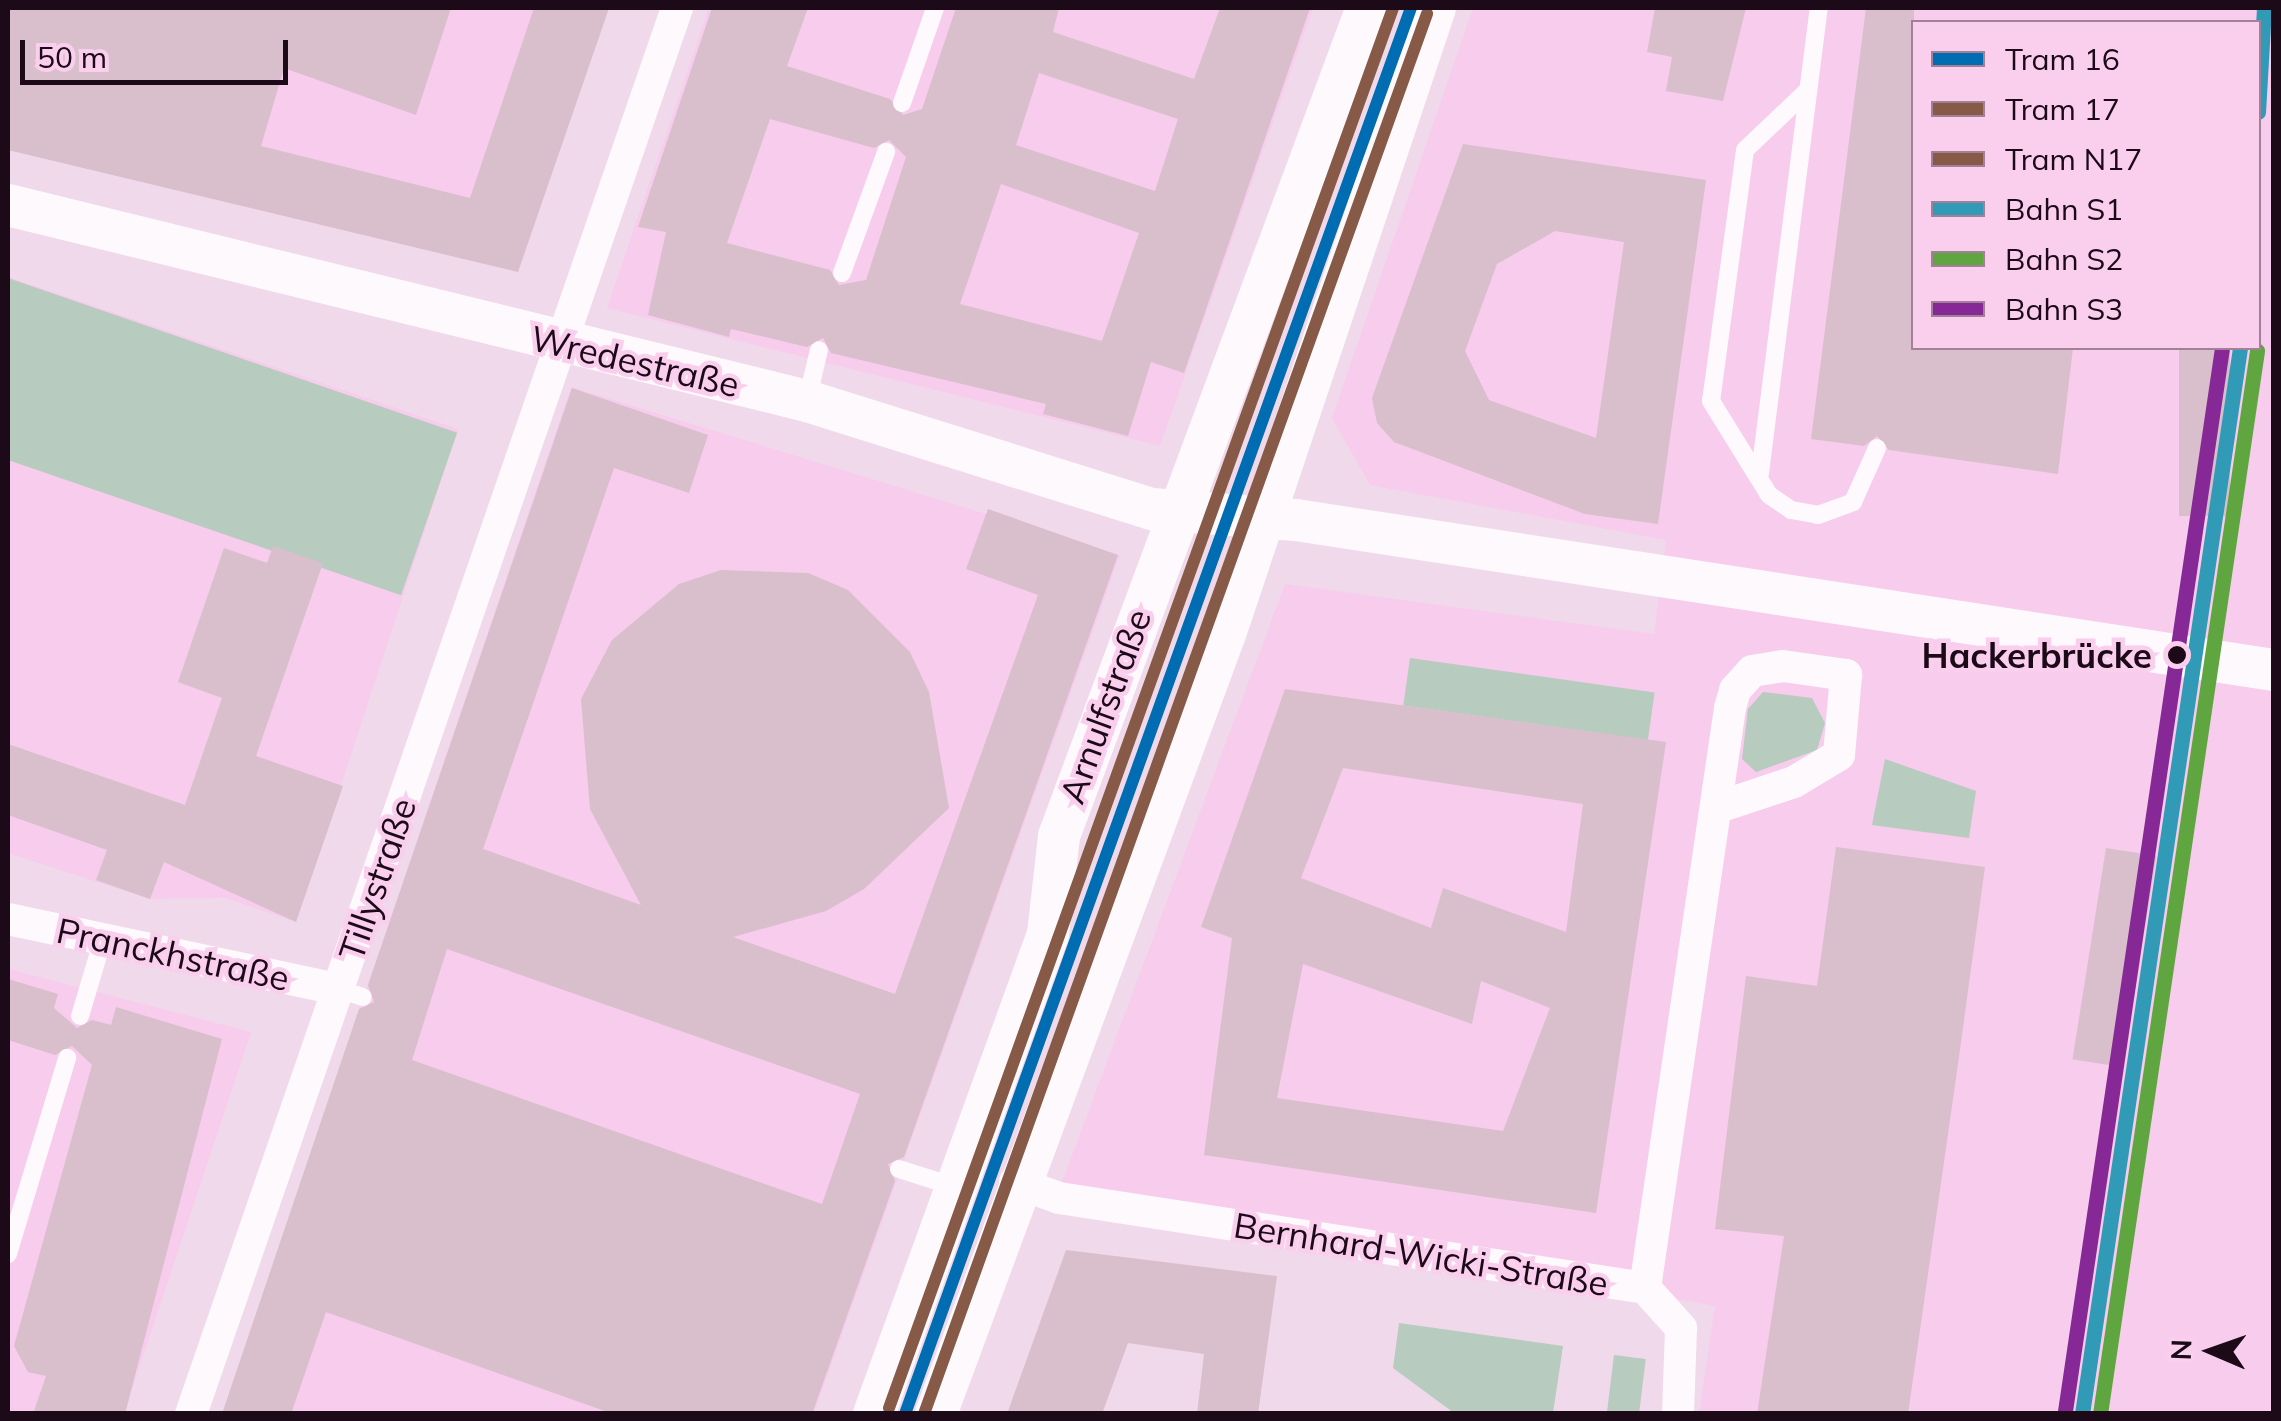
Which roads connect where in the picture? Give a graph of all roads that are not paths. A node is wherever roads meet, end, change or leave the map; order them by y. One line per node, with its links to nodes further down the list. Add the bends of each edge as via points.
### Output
1 (677, 8): 11 (street, Tillystraße)
2 (935, 8): 7 (lane)
3 (1367, 8): 16 (street, Arnulfstraße)
4 (1435, 8): 17 (street)
5 (1819, 8): 6 (lane)
6 (1808, 90): 15 (lane); 15 (lane, via 1745,150 1710,401)
7 (902, 102)
8 (886, 152): 10 (lane)
9 (8, 204): 11 (street, Wredestraße)
10 (842, 273)
11 (563, 344): 13 (street, Wredestraße); 22 (street, Tillystraße)
12 (819, 350): 13 (lane)
13 (807, 401): 16 (street, Wredestraße)
14 (1877, 448): 15 (lane, via 1853,502 1818,515 1770,496)
15 (1760, 472)
16 (1174, 512): 17 (street, Wredestraße); 27 (street, Arnulfstraße, via 1059,836 1048,934)
17 (1260, 519): 18 (street); 26 (street, via 1147,851)
18 (2274, 670)
19 (1716, 808): 19 (street, Bernhard-Wicki-Straße, via 1794,782 1839,755 1846,675 1752,671 1734,690); 29 (street, Bernhard-Wicki-Straße)
20 (8, 919): 21 (street, Pranckhstraße)
21 (104, 939): 22 (street, Pranckhstraße); 23 (lane)
22 (351, 993): 30 (street, Tillystraße)
23 (80, 1016)
24 (67, 1058): 28 (lane)
25 (900, 1169): 27 (lane)
26 (1015, 1182): 29 (street, Bernhard-Wicki-Straße, via 1059,1198); 32 (street)
27 (956, 1187): 31 (street, Arnulfstraße)
28 (8, 1254)
29 (1645, 1288): 33 (street, via 1681,1328)
30 (191, 1414)
31 (874, 1414)
32 (936, 1414)
33 (1678, 1414)

